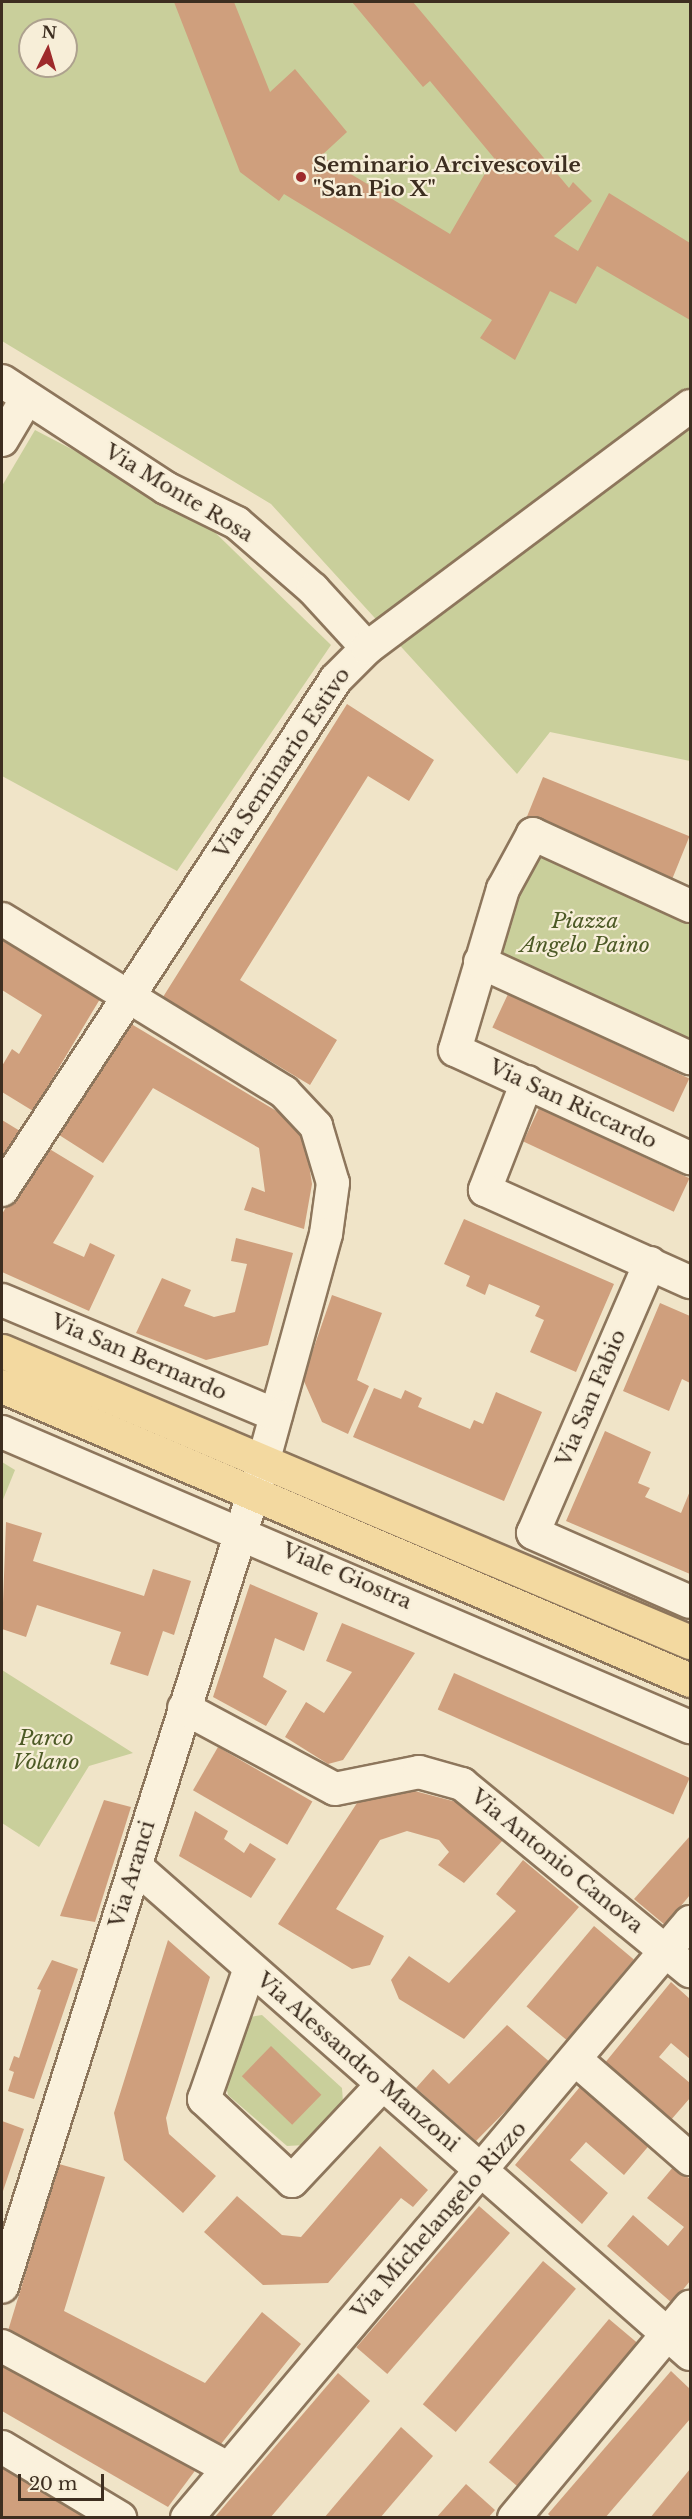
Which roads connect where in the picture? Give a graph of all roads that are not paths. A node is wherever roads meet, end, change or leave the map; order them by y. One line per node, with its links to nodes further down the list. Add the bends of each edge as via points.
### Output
1 (14, 390): 3 (street); 4 (street, Via Monte Rosa, via 166,488 237,523 313,589)
2 (690, 406): 4 (street, Via Seminario Estivo)
3 (2, 440)
4 (367, 648): 8 (street, Via Seminario Estivo, via 336,679)
5 (690, 906): 7 (street, via 533,834 503,889)
6 (2, 919): 8 (street, Via Aranci)
7 (480, 962): 9 (street); 10 (street, Via San Riccardo, via 455,1050)
8 (126, 995): 12 (street, Via Seminario Estivo); 18 (street, Via Aranci, via 284,1092 316,1126 326,1146 333,1183 326,1234)
9 (690, 1058)
10 (527, 1082): 11 (street, Via San Riccardo); 13 (street, via 485,1190)
11 (690, 1158)
12 (2, 1190)
13 (650, 1263): 14 (street); 22 (street, Via San Fabio, via 533,1533)
14 (690, 1282)
15 (2, 1300): 18 (street, Via San Bernardo)
16 (2, 1350): 20 (main road, Viale Giostra)
17 (2, 1386): 20 (main road, Viale Giostra)
18 (276, 1415): 20 (street, Via Aranci)
19 (2, 1432): 21 (street, Viale Giostra)
20 (258, 1477): 21 (street, Via Aranci); 23 (main road, Viale Giostra); 24 (main road, Viale Giostra)
21 (240, 1531): 25 (street, Via Aranci); 26 (street, Viale Giostra)
22 (690, 1602)
23 (690, 1642)
24 (690, 1680)
25 (184, 1708): 27 (street, Via Aranci); 29 (street, Via Antonio Canova, via 334,1789 419,1772 462,1784)
26 (690, 1727)
27 (135, 1866): 30 (street, Via Alessandro Manzoni); 36 (street, Via Aranci)
28 (690, 1922): 29 (street, Via Michelangelo Rizzo)
29 (666, 1950): 31 (street, Via Antonio Canova); 32 (street, Via Michelangelo Rizzo)
30 (250, 1968): 33 (street, Via Alessandro Manzoni); 33 (street, via 204,2099 292,2181)
31 (690, 1971)
32 (576, 2060): 34 (street); 35 (street, Via Michelangelo Rizzo)
33 (383, 2084): 35 (street, Via Alessandro Manzoni)
34 (690, 2159)
35 (482, 2170): 38 (street, Via Alessandro Manzoni); 41 (street, Via Michelangelo Rizzo)
36 (2, 2287)
37 (690, 2307): 38 (street)
38 (679, 2343): 44 (street)
39 (2, 2346): 41 (street)
40 (2, 2447): 42 (street)
41 (226, 2467): 43 (street, Via Michelangelo Rizzo)
42 (120, 2517)
43 (187, 2517)
44 (514, 2517)

